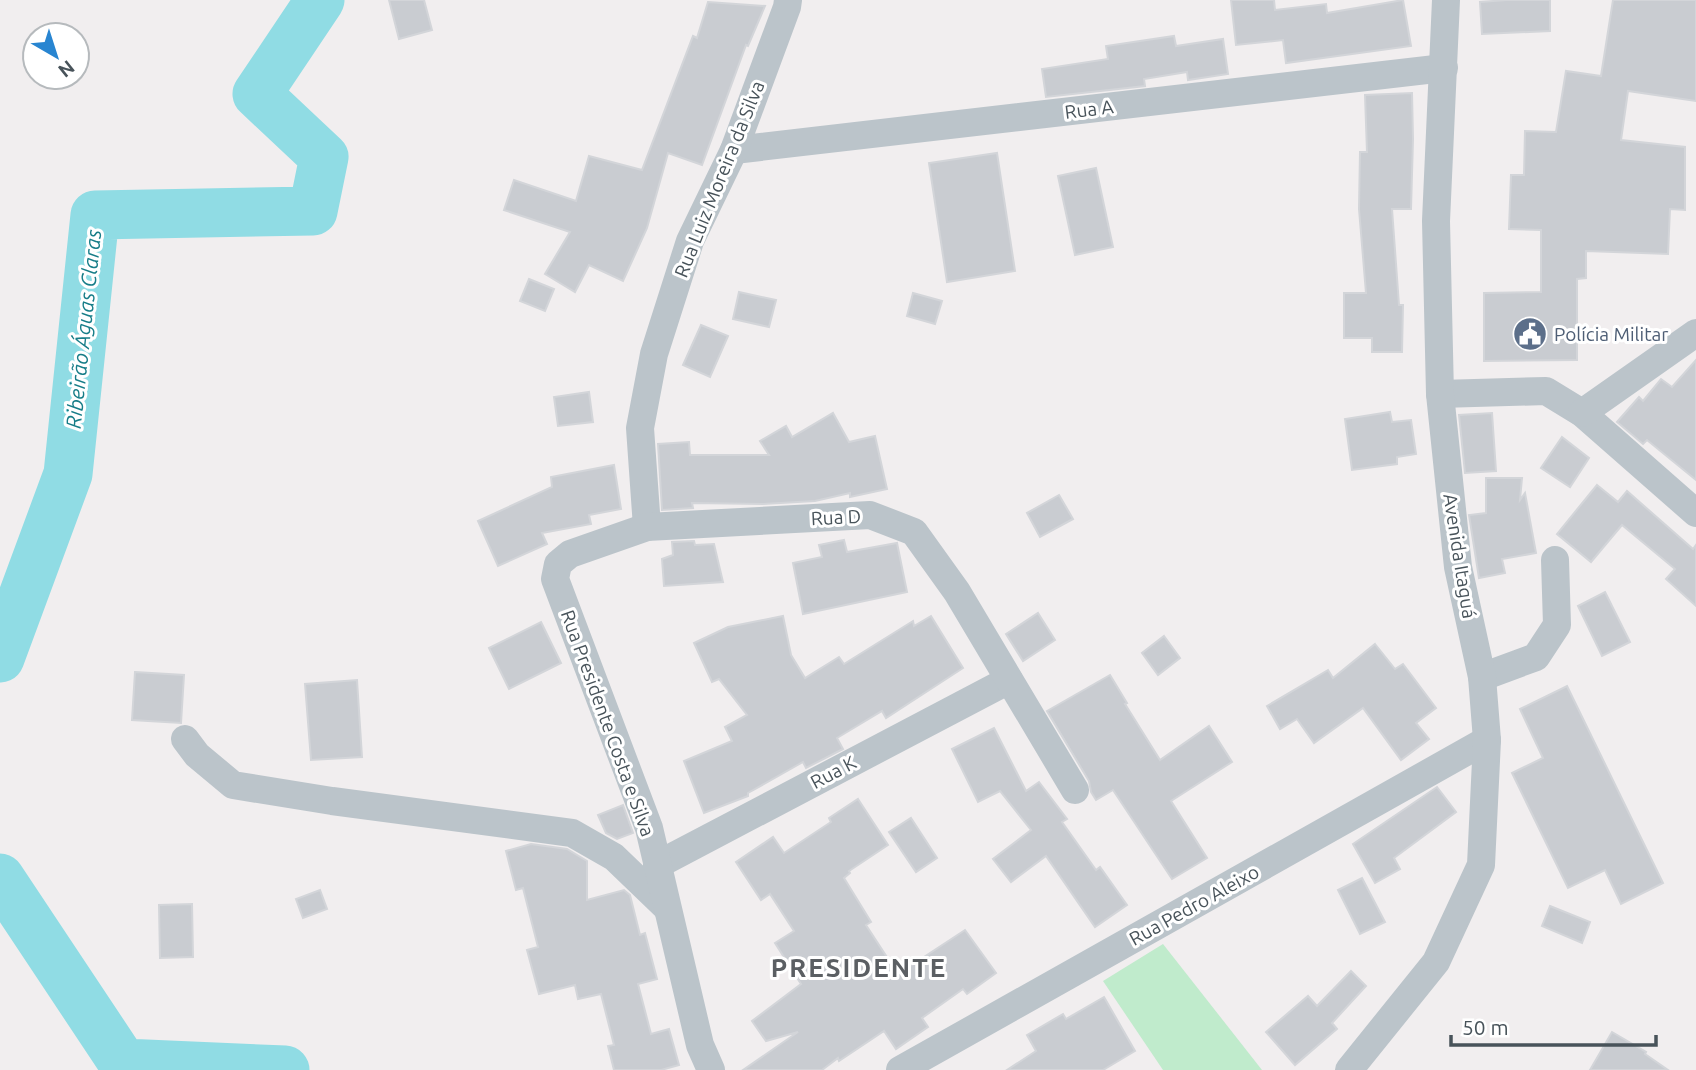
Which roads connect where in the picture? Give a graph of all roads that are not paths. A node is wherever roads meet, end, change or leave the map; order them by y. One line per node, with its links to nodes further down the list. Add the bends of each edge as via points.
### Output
1 (788, 0): 4 (street, Rua Luiz Moreira da Silva)
2 (1446, 0): 3 (street, Avenida Itaguá)
3 (1444, 68): 4 (street, Rua A); 6 (street, Avenida Itaguá, via 1436,221)
4 (734, 150): 9 (street, Rua Luiz Moreira da Silva, via 690,241 654,354 640,428)
5 (1696, 333): 7 (street)
6 (1440, 394): 7 (street, via 1546,391); 12 (street, Avenida Itaguá, via 1458,567)
7 (1582, 413): 8 (street)
8 (1696, 513)
9 (647, 527): 11 (street, Rua D, via 570,554 558,564); 13 (street, Rua D, via 870,516 914,532 957,592)
10 (1555, 560): 12 (street, via 1558,625 1536,657)
11 (555, 579): 17 (street, Rua Presidente Costa e Silva, via 649,828)
12 (1482, 677): 15 (street, Avenida Itaguá)
13 (1009, 680): 16 (street, Rua D); 17 (street, Rua K)
14 (185, 739): 18 (street, via 233,785 572,833 614,857)
15 (1487, 740): 20 (street, Rua Pedro Aleixo); 21 (street, Avenida Itaguá, via 1481,865 1436,962)
16 (1075, 790)
17 (657, 865): 18 (street, Rua Presidente Costa e Silva)
18 (667, 908): 19 (street, Rua Presidente Costa e Silva, via 700,1045)
19 (711, 1070)
20 (900, 1070)
21 (1349, 1070)

